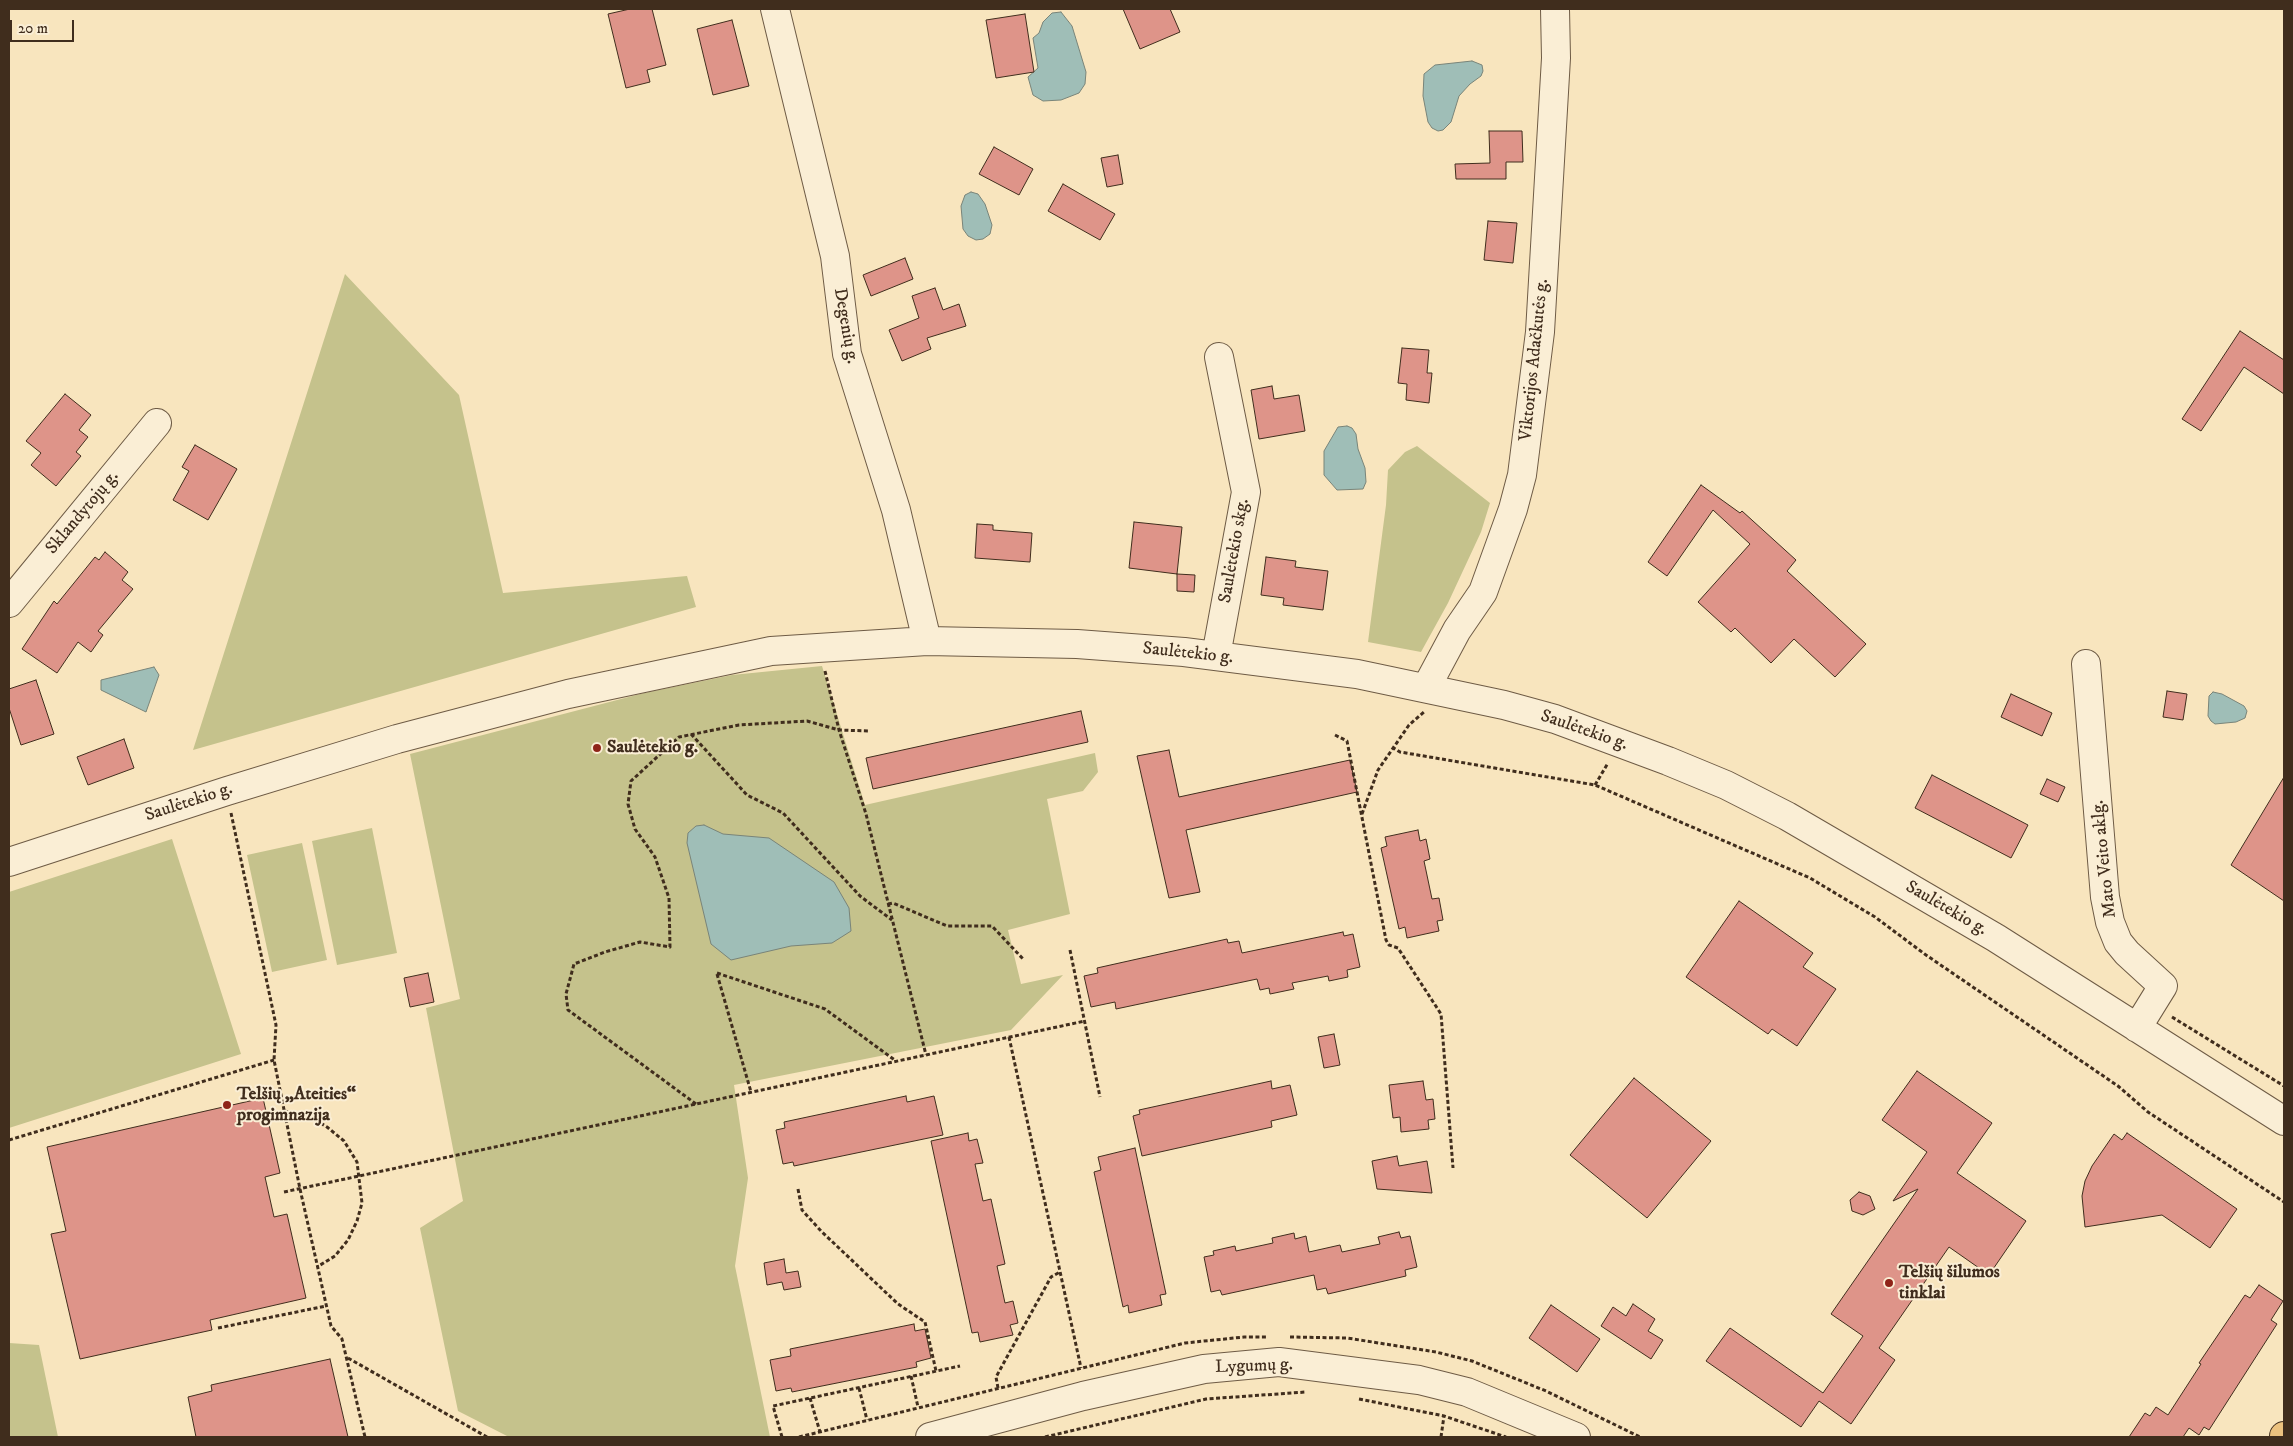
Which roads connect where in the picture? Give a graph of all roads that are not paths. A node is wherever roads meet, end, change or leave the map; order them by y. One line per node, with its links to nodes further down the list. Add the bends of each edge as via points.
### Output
1 (775, 9): 6 (street, Degenių g., via 835,256 847,354 896,510)
2 (1555, 9): 9 (street, Viktorijos Adačkutės g., via 1555,82 1540,332 1522,475 1484,592 1457,630)
3 (1219, 358): 7 (street, Saulėtekio skg., via 1246,492)
4 (157, 423): 5 (street, Sklandytojų g.)
5 (9, 603)
6 (927, 640): 7 (street, Saulėtekio g., via 1077,644); 10 (street, Saulėtekio g., via 771,651 568,694 397,739)
7 (1216, 656): 9 (street, Saulėtekio g., via 1357,674)
8 (2086, 664): 11 (street, Mato Veito aklg., via 2105,897 2110,922 2126,953 2163,986)
9 (1426, 688): 11 (street, Saulėtekio g., via 1555,720 1668,760 1726,785 1787,816 1996,938)
10 (10, 859)
11 (2137, 1028): 12 (street, Saulėtekio g.)
12 (2284, 1121)
13 (930, 1437): 14 (street, Lygumų g., via 1083,1396 1204,1369 1279,1362 1419,1380 1467,1392)
14 (1576, 1437)

